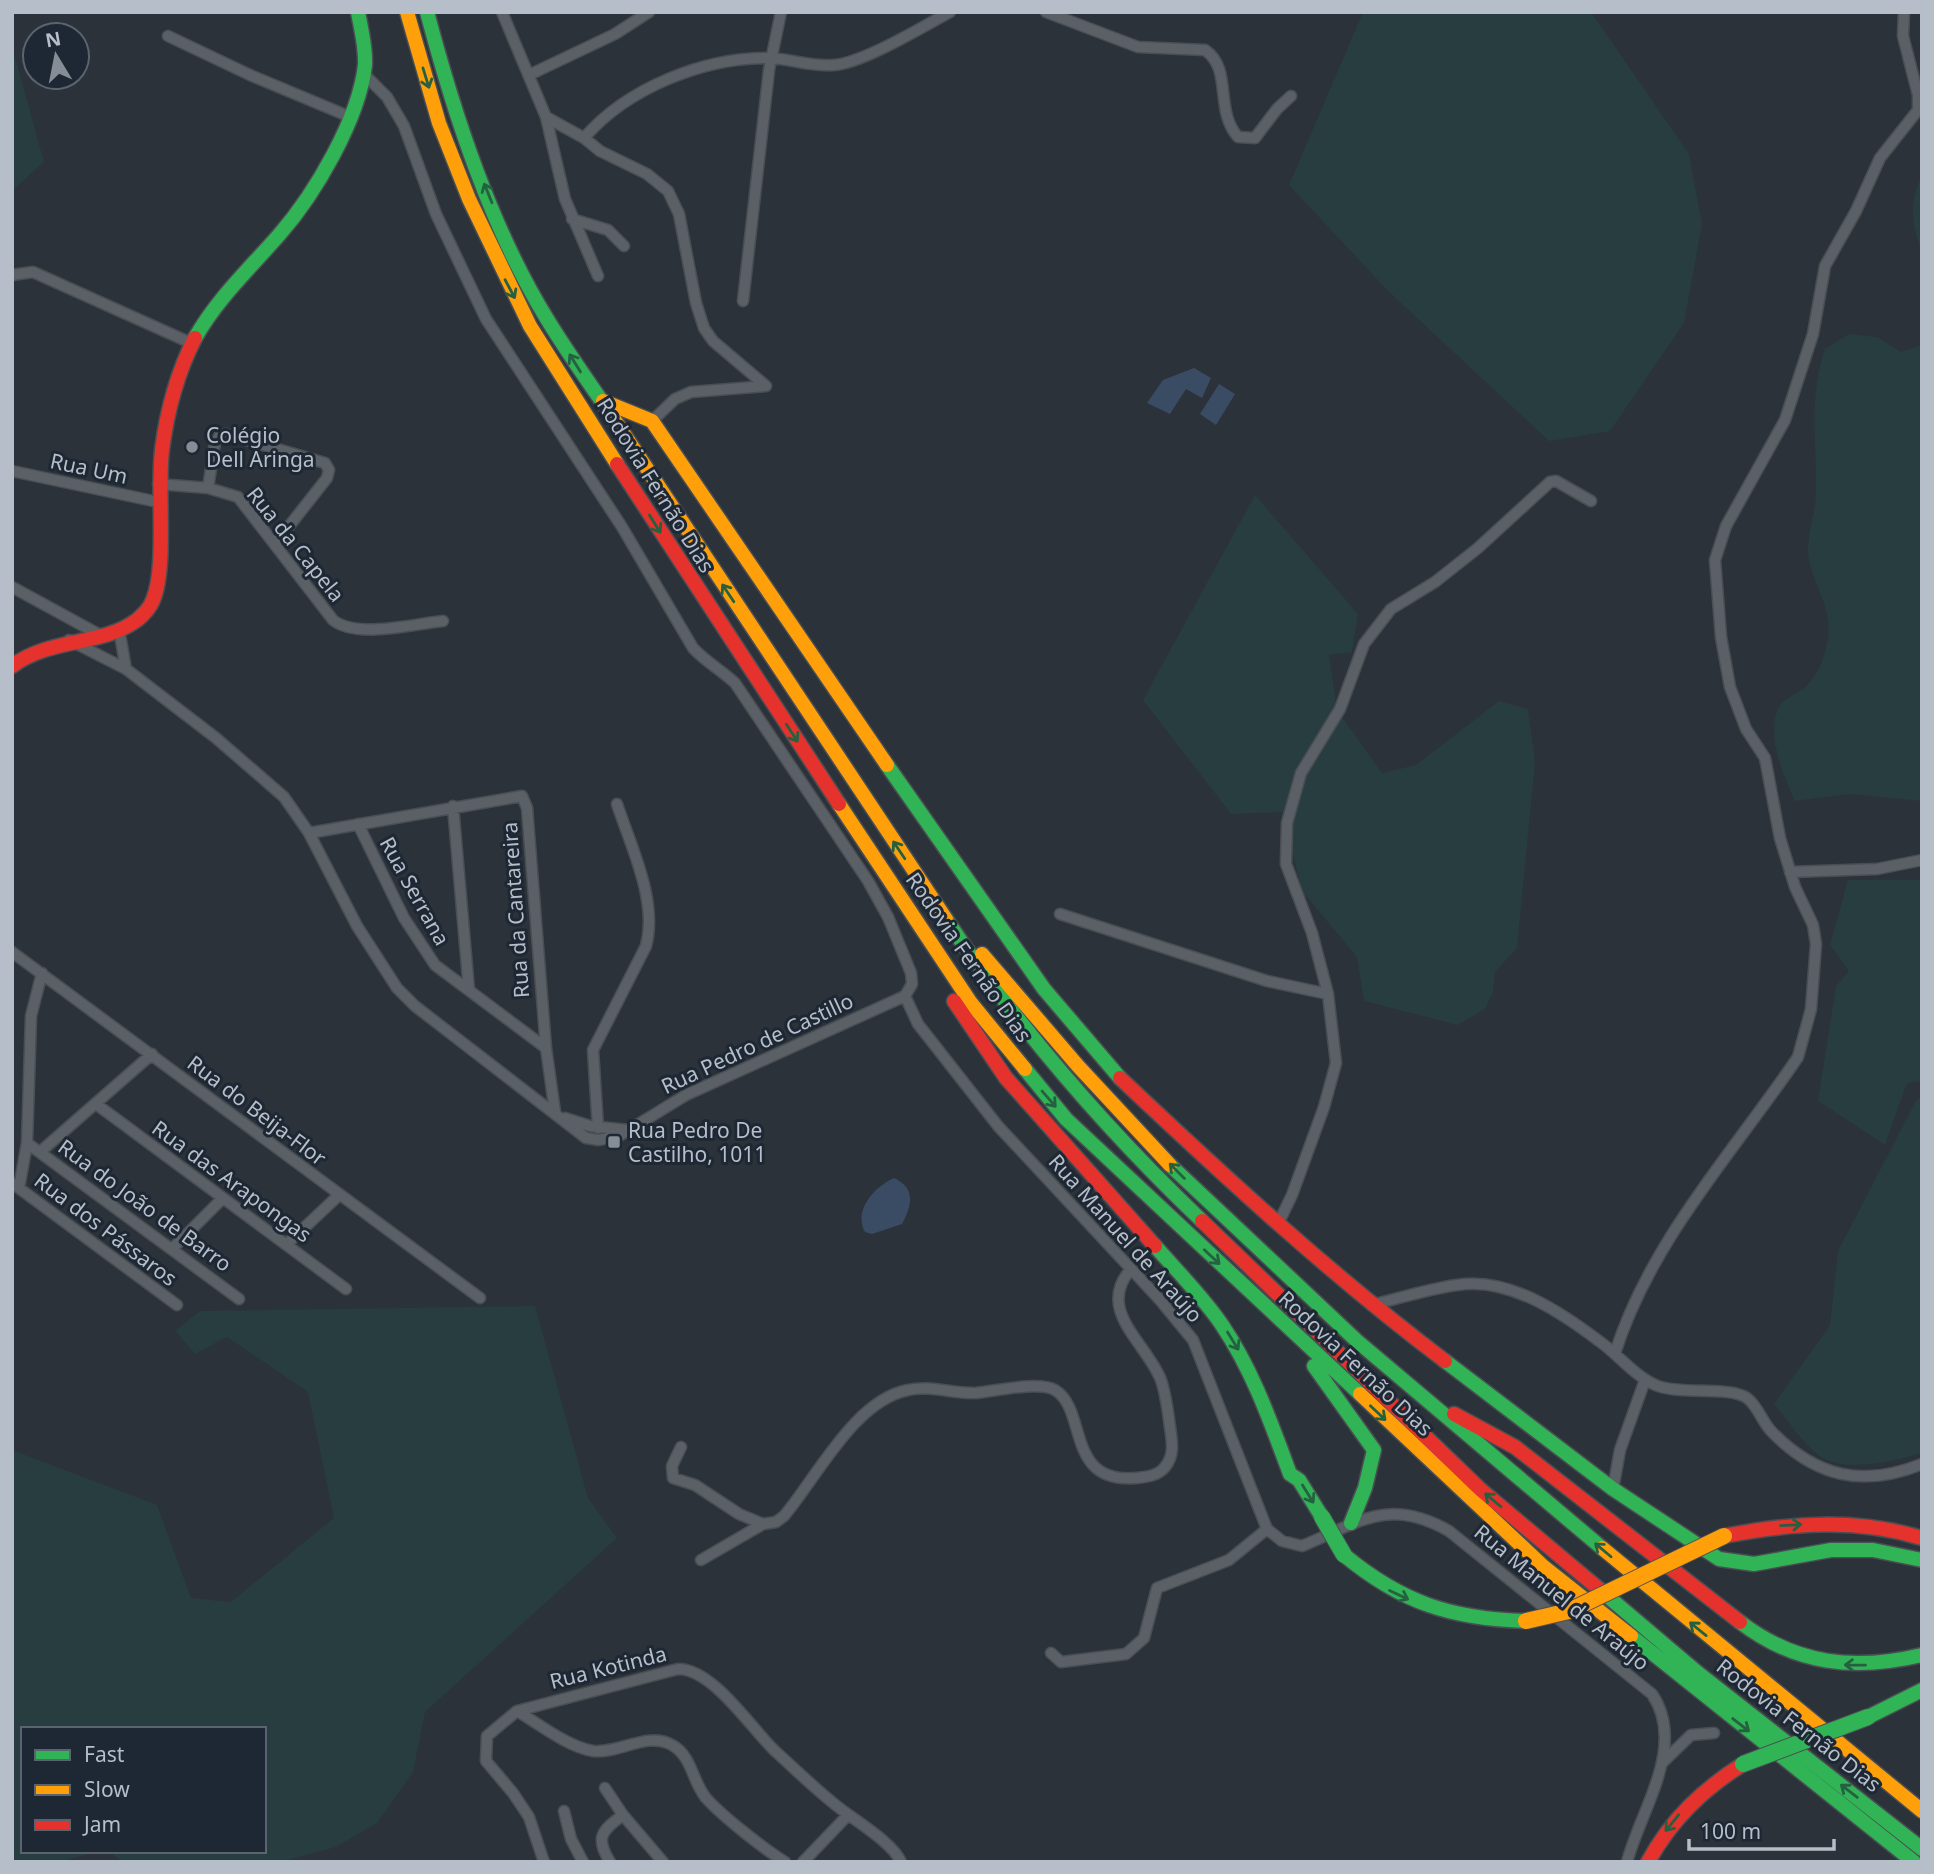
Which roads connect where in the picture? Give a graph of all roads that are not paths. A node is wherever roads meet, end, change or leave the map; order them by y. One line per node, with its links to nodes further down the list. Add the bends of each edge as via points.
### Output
1 (358, 12): 12 (main road)
2 (407, 12): 41 (main road, Rodovia Fernão Dias, one-way to 41, via 439,123 497,263 530,326)
3 (427, 12): 25 (main road, Rodovia Fernão Dias, one-way to 3, via 514,256 457,116)
4 (502, 12): 13 (street)
5 (649, 12): 13 (street, via 615,34)
6 (781, 12): 11 (street)
7 (950, 12): 11 (street, via 846,62 825,65)
8 (1046, 12): 14 (street, via 1138,47 1205,50 1220,66 1223,110 1238,137 1255,138)
9 (1904, 12): 15 (street, via 1903,36)
10 (168, 36): 16 (street)
11 (773, 58): 18 (street, via 716,64 674,78 615,107); 23 (street)
12 (364, 74): 16 (main road); 53 (street, via 387,97 404,126 436,214 486,319 622,527 693,648 735,682 868,881 911,973 912,984)
13 (528, 75): 17 (street)
14 (1291, 96)
15 (1921, 103): 46 (street, via 1880,158 1825,266 1809,352 1785,420 1732,513 1715,560 1730,687 1746,729 1765,758)
16 (348, 116): 24 (main road, via 309,196)
17 (546, 117): 18 (street); 19 (street)
18 (584, 138): 26 (street, via 668,191 679,214 704,328 766,386 691,392 675,399)
19 (572, 219): 20 (street, via 608,230); 22 (street)
20 (624, 246)
21 (12, 275): 24 (street, via 33,272)
22 (598, 276)
23 (743, 301)
24 (191, 343): 28 (main road, via 168,411)
25 (598, 399): 26 (main road); 47 (main road, Rodovia Fernão Dias, one-way to 25)
26 (652, 421): 67 (main road, via 1044,989 1115,1073)
27 (12, 471): 31 (street, Rua Um)
28 (158, 484): 29 (street, Rua da Capela); 31 (main road)
29 (208, 488): 32 (street, Rua da Capela, via 238,497); 32 (street, via 220,435 324,463 329,470 327,478)
30 (1591, 501): 52 (street, via 1550,482 1478,548 1391,609 1364,644 1340,709 1301,773 1287,822 1286,864 1312,933)
31 (158, 502): 35 (main road, via 155,598 140,618)
32 (275, 544): 34 (street, Rua da Capela, via 341,627)
33 (12, 587): 36 (street)
34 (443, 621)
35 (119, 629): 36 (main road); 39 (street)
36 (100, 635): 37 (main road)
37 (69, 640): 38 (main road, via 32,651); 39 (street, Rua Pedro de Castillo)
38 (12, 666)
39 (126, 669): 44 (street, Rua Pedro de Castillo, via 269,782)
40 (617, 804): 60 (street, via 651,928 593,1050)
41 (839, 804): 54 (main road, via 878,885); 57 (main road, Rodovia Fernão Dias, via 971,1003)
42 (453, 806): 43 (street, Rua da Cantareira); 51 (street); 55 (street, Rua da Cantareira, via 517,794 525,801)
43 (358, 824): 44 (street, Rua da Cantareira); 51 (street, Rua Serrana, via 426,952 441,971)
44 (309, 833): 59 (street, Rua Pedro de Castillo, via 356,926 397,988)
45 (1922, 860): 46 (street, via 1877,869)
46 (1790, 872): 77 (street, via 1813,925 1816,944 1804,1041 1791,1067 1680,1220 1634,1303)
47 (922, 884): 79 (main road, one-way to 47, via 1177,1172); 100 (main road, Rodovia Fernão Dias, one-way to 47, via 1698,1673 1481,1490 1209,1230 1069,1083 993,990)
48 (1060, 915): 52 (street, via 1274,983)
49 (12, 952): 50 (street, Rua do Beija-Flor)
50 (42, 973): 56 (street, Rua do Beija-Flor); 62 (street, via 31,1016)
51 (469, 990): 55 (street, Rua Serrana)
52 (1328, 995): 67 (street, via 1335,1074)
53 (905, 996): 61 (street, Rua Pedro de Castillo, via 697,1090); 70 (street, Rua Manuel de Araújo, via 918,1024 968,1091)
54 (957, 1005): 57 (main road); 86 (main road, one-way to 86, bridge, via 1006,1078 1232,1337 1248,1364 1290,1474 1299,1480 1344,1555 1399,1597 1489,1621 1527,1621 1569,1611 1724,1536 1783,1524 1844,1523)
55 (546, 1048): 59 (street, Rua da Cantareira)
56 (152, 1055): 58 (street); 65 (street, Rua do Beija-Flor)
57 (1029, 1076): 76 (main road, Rodovia Fernão Dias, one-way to 76, via 1066,1119)
58 (96, 1104): 63 (street); 66 (street, Rua das Arapongas)
59 (559, 1114): 60 (street); 61 (street, Rua Pedro de Castillo, via 586,1138 612,1139)
60 (598, 1128): 61 (street)
61 (628, 1130)
62 (27, 1143): 63 (street, Rua do João de Barro); 64 (street)
63 (40, 1152): 69 (street, Rua do João de Barro)
64 (16, 1185): 74 (street, Rua dos Pássaros)
65 (339, 1195): 68 (street); 72 (street, Rua do Beija-Flor)
66 (222, 1199): 68 (street, Rua das Arapongas); 69 (street)
67 (1278, 1224): 75 (main road)
68 (286, 1244): 71 (street, Rua das Arapongas)
69 (172, 1249): 73 (street, Rua do João de Barro)
70 (1131, 1269): 83 (street, via 1121,1281 1118,1299 1122,1317 1160,1378 1166,1399 1173,1448 1165,1468 1150,1477 1104,1474 1091,1462 1062,1396 1049,1388 975,1393 908,1390 878,1403 856,1421 784,1516); 85 (street, Rua Manuel de Araújo, via 1193,1340)
71 (346, 1289)
72 (480, 1298)
73 (239, 1299)
74 (177, 1305)
75 (1371, 1305): 77 (street, via 1468,1284 1512,1290 1558,1312); 82 (main road)
76 (1284, 1324): 84 (main road, via 1374,1450); 110 (main road, Rodovia Fernão Dias, one-way to 110, via 1544,1567)
77 (1615, 1353): 78 (street)
78 (1645, 1380): 81 (street, via 1687,1393 1745,1396 1774,1434 1839,1476); 82 (street, via 1620,1450)
79 (1433, 1407): 90 (main road, one-way to 79, via 1884,1665 1826,1664 1757,1635 1515,1447 1460,1416); 97 (main road, one-way to 79)
80 (681, 1447): 83 (street, via 672,1466 673,1478 695,1485)
81 (1922, 1464)
82 (1612, 1489): 88 (main road, via 1732,1563 1754,1564 1831,1550 1873,1550)
83 (763, 1524): 87 (street)
84 (1351, 1524): 85 (street, Rua Manuel de Araújo, via 1302,1546 1282,1541); 94 (street, Rua Manuel de Araújo, via 1375,1514 1394,1513 1429,1519 1449,1531 1652,1694 1665,1721)
85 (1267, 1529): 89 (street, via 1229,1560 1157,1588 1144,1637 1126,1654 1061,1662)
86 (1922, 1538)
87 (701, 1560)
88 (1922, 1560)
89 (1051, 1653)
90 (1922, 1655)
91 (1922, 1690): 109 (main road, one-way to 109, bridge, via 1868,1717 1743,1765 1693,1799 1662,1835)
92 (517, 1711): 99 (street, Rua Kotinda, via 688,1669 715,1687 771,1746); 101 (street, Rua Kotinda, via 491,1731 484,1755 529,1817); 105 (street, via 589,1750 620,1749 651,1740 670,1743 689,1763 697,1785 715,1807)
93 (1714, 1732): 94 (street, via 1691,1735)
94 (1662, 1764): 108 (street, Rua Manuel de Araújo)
95 (606, 1788): 98 (street)
96 (564, 1811): 102 (street)
97 (1922, 1811)
98 (623, 1815): 103 (street, via 601,1838); 104 (street)
99 (848, 1815): 106 (street); 107 (street, Rua Kotinda)
100 (1922, 1849)
101 (544, 1862)
102 (583, 1862)
103 (610, 1862)
104 (663, 1862)
105 (785, 1862)
106 (803, 1862)
107 (901, 1862)
108 (1627, 1862)
109 (1648, 1862)
110 (1914, 1862)

